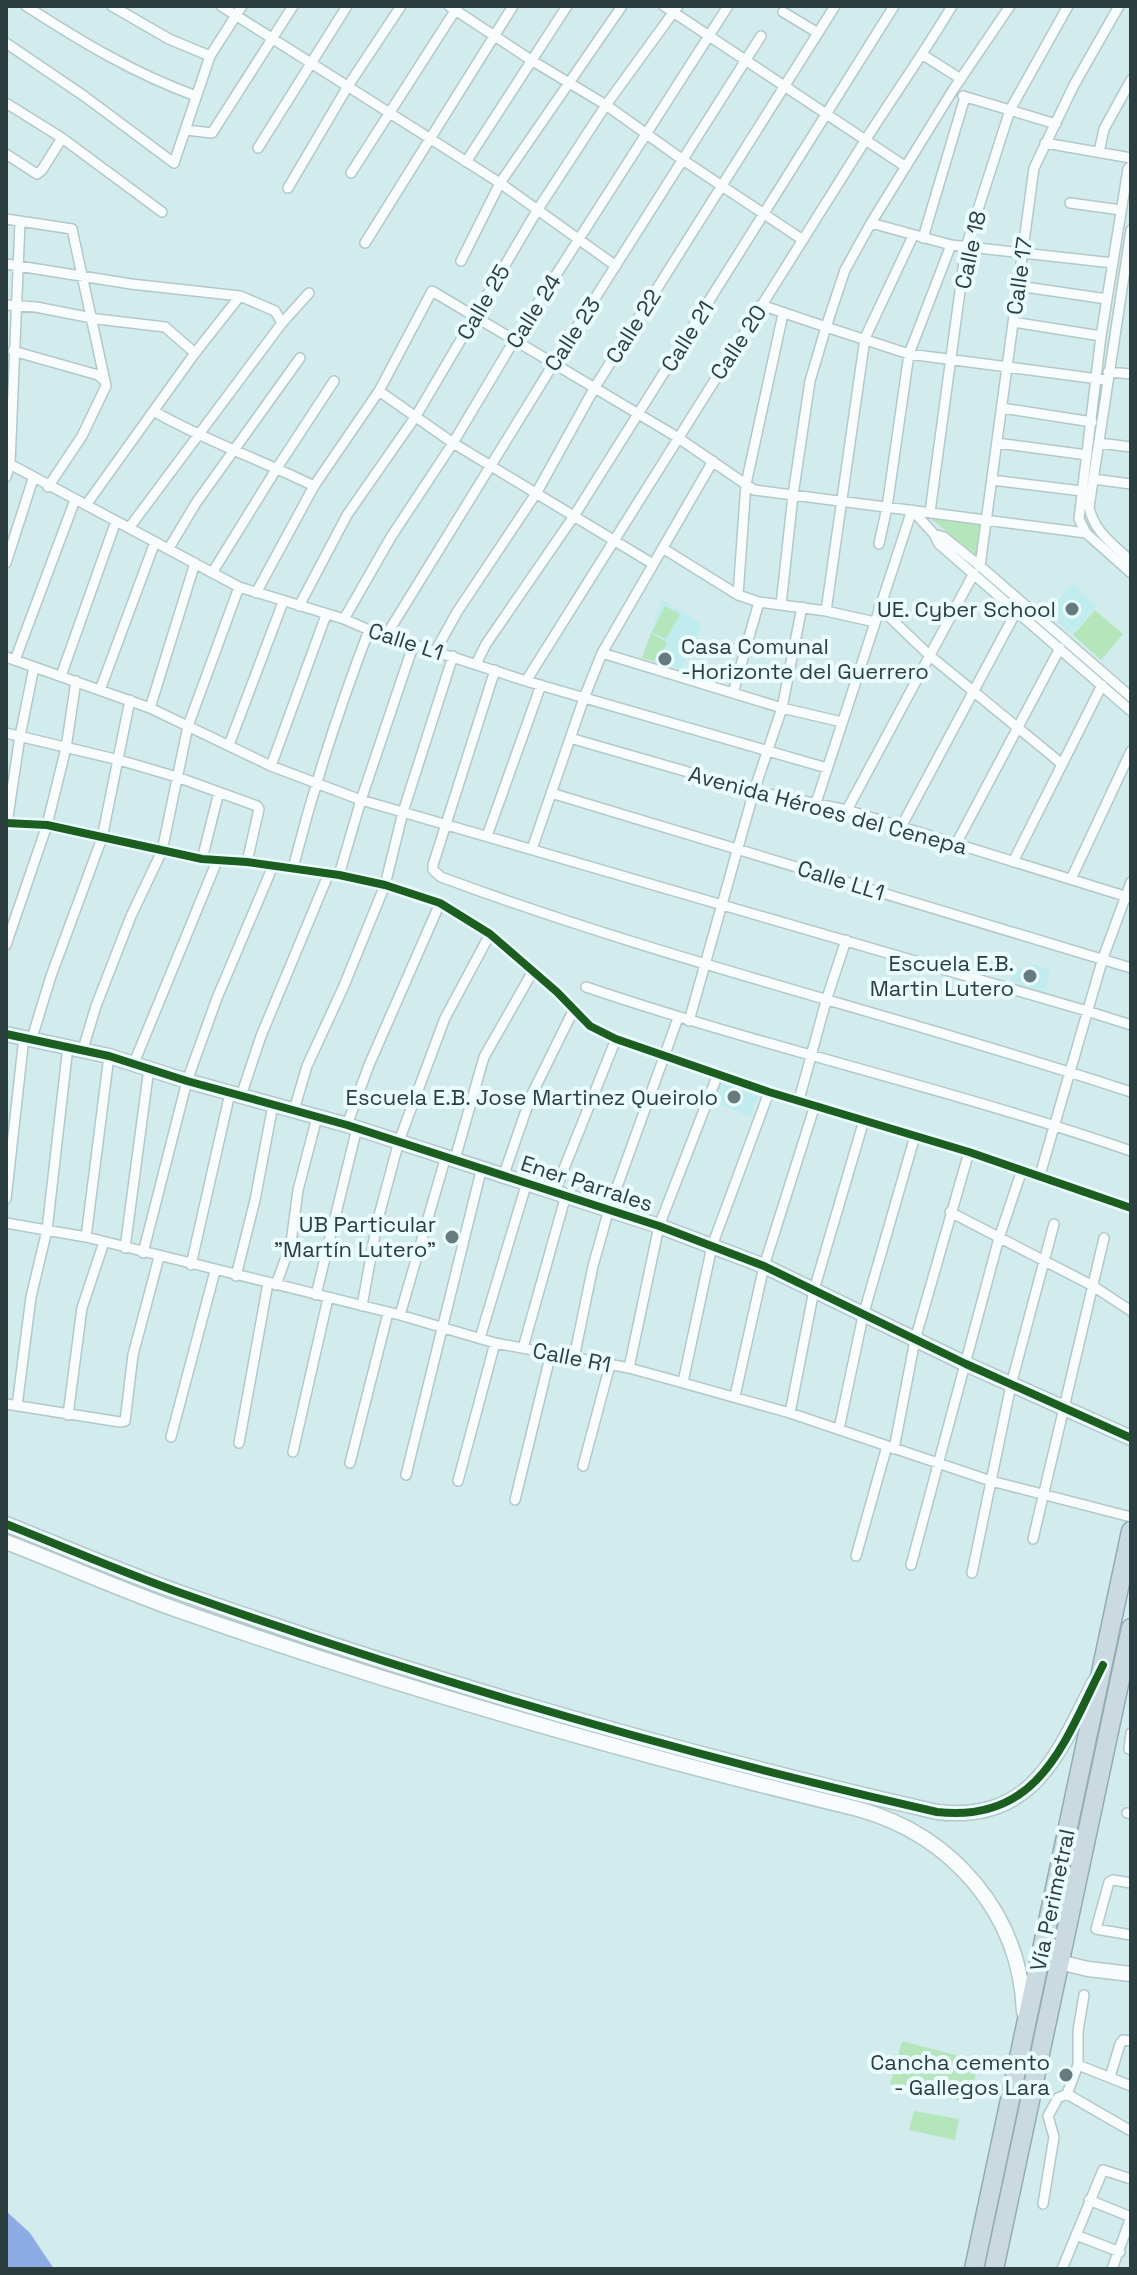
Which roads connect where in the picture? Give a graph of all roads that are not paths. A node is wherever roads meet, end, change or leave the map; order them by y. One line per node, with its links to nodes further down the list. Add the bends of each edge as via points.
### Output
1 (26, 6): 40 (street, via 107,57)
2 (112, 6): 30 (street)
3 (221, 6): 22 (street)
4 (242, 6): 22 (street)
5 (293, 6): 27 (street)
6 (347, 6): 33 (street)
7 (401, 6): 37 (street)
8 (513, 6): 24 (street)
9 (567, 6): 31 (street)
10 (622, 6): 36 (street)
11 (664, 6): 20 (street)
12 (728, 6): 25 (street, Calle 24)
13 (835, 6): 23 (street, Calle 22)
14 (894, 6): 46 (street, Calle 21)
15 (952, 6): 29 (street, Calle 20)
16 (1010, 6): 34 (street)
17 (1068, 6): 44 (street, Calle 18)
18 (1119, 6): 47 (street, Calle 17)
19 (454, 7): 24 (street); 45 (street)
20 (676, 9): 25 (street); 43 (street, Calle 25)
21 (783, 12): 23 (street)
22 (236, 16): 27 (street); 30 (street)
23 (818, 33): 38 (street, Calle 22)
24 (494, 36): 31 (street); 51 (street)
25 (709, 36): 32 (street); 49 (street, Calle 24)
26 (761, 36): 32 (street, Calle 23)
27 (272, 40): 33 (street); 48 (street, via 210,134)
28 (6, 43): 48 (street, via 172,163)
29 (923, 55): 34 (street); 52 (street, Calle 20)
30 (210, 56): 40 (street)
31 (531, 60): 36 (street); 59 (street)
32 (745, 61): 38 (street); 58 (street, Calle 23)
33 (312, 63): 37 (street); 54 (street)
34 (961, 79): 39 (street)
35 (1131, 80): 55 (street, via 1104,129)
36 (568, 81): 43 (street); 63 (street)
37 (348, 86): 45 (street); 65 (street)
38 (784, 86): 46 (street); 64 (street, Calle 22)
39 (953, 90): 41 (street); 61 (street)
40 (196, 96): 48 (street)
41 (965, 97): 44 (street); 75 (street)
42 (6, 103): 50 (street)
43 (606, 105): 49 (street); 67 (street, Calle 25)
44 (1010, 110): 47 (street); 80 (street, Calle 18)
45 (390, 112): 51 (street); 62 (street)
46 (826, 114): 52 (street); 70 (street, Calle 21)
47 (1056, 124): 53 (street, Calle 17)
48 (186, 130)
49 (647, 134): 58 (street); 76 (street, Calle 24)
50 (62, 138): 56 (street, via 37,174); 69 (street)
51 (429, 138): 59 (street); 78 (street)
52 (865, 141): 61 (street); 77 (street, Calle 20)
53 (1045, 143): 55 (street); 81 (street, Calle 17, via 1034,168)
54 (258, 148)
55 (1099, 152): 57 (street)
56 (6, 154)
57 (1131, 158)
58 (683, 160): 64 (street); 86 (street, Calle 23)
59 (466, 162): 63 (street)
60 (1131, 166): 68 (street)
61 (906, 167): 73 (street)
62 (351, 173)
63 (500, 183): 67 (street); 82 (street)
64 (721, 186): 70 (street); 114 (street, Calle 22)
65 (288, 188)
66 (1070, 203): 68 (street)
67 (538, 209): 76 (street); 96 (street, Calle 25)
68 (1121, 210): 83 (street)
69 (162, 212)
70 (764, 214): 77 (street); 119 (street, Calle 21)
71 (6, 219): 72 (street)
72 (20, 222): 85 (street); 112 (street, via 72,229)
73 (871, 223): 75 (street); 99 (street, via 845,270)
74 (1131, 231): 88 (street)
75 (918, 237): 79 (street); 101 (street)
76 (578, 240): 86 (street); 102 (street, Calle 24)
77 (803, 240): 93 (street, Calle 20)
78 (365, 243)
79 (951, 245): 80 (street); 105 (street)
80 (966, 247): 81 (street); 107 (street, Calle 18)
81 (1022, 253): 83 (street); 89 (street, Calle 17)
82 (461, 261)
83 (1113, 263): 87 (street)
84 (6, 264): 85 (street)
85 (19, 266): 91 (street); 94 (street)
86 (616, 266): 108 (street, Calle 23)
87 (1110, 278): 88 (street); 92 (street)
88 (1127, 280): 111 (street)
89 (1018, 286): 92 (street); 97 (street, Calle 17)
90 (309, 293): 98 (street)
91 (240, 296): 98 (street, via 275,311); 103 (street)
92 (1107, 299): 100 (street)
93 (761, 305): 95 (street); 123 (street, Calle 20)
94 (10, 306): 103 (street, via 165,327); 104 (street)
95 (783, 314): 99 (street); 138 (street)
96 (475, 316): 102 (street); 115 (street, via 430,292); 120 (street, Calle 25)
97 (1013, 322): 100 (street); 109 (street, Calle 17)
98 (282, 323): 122 (street)
99 (826, 327): 101 (street); 144 (street, via 810,381)
100 (1101, 336): 111 (street)
101 (865, 338): 105 (street); 146 (street)
102 (515, 339): 108 (street); 124 (street, Calle 24)
103 (195, 353): 118 (street)
104 (10, 354): 112 (street); 116 (street)
105 (909, 354): 107 (street); 148 (street)
106 (300, 358): 128 (street)
107 (951, 360): 109 (street); 150 (street, Calle 18)
108 (554, 363): 114 (street); 132 (street, Calle 23)
109 (1007, 367): 111 (street); 117 (street, Calle 17)
110 (1131, 374): 111 (street)
111 (1103, 377): 121 (street); 126 (street)
112 (105, 381): 141 (street, via 82,436)
113 (334, 381): 133 (street)
114 (595, 387): 119 (street); 143 (street, Calle 22)
115 (379, 391): 120 (street); 140 (street)
116 (8, 402): 131 (street)
117 (1002, 408): 121 (street); 125 (street, Calle 17)
118 (155, 412): 122 (street); 147 (street)
119 (639, 414): 123 (street); 151 (street, Calle 21)
120 (416, 416): 124 (street); 174 (street, Calle 25, via 347,515)
121 (1092, 422): 129 (street)
122 (196, 435): 128 (street); 154 (street)
123 (677, 437): 130 (street); 156 (street, Calle 20)
124 (453, 443): 132 (street); 180 (street, Calle 24)
125 (997, 443): 129 (street); 137 (street, Calle 17)
126 (1099, 443): 127 (street); 136 (street)
127 (1131, 447)
128 (235, 450): 133 (street); 159 (street)
129 (1087, 455): 142 (street)
130 (713, 461): 138 (street); 160 (street)
131 (8, 463): 134 (street); 135 (street, Calle L1)
132 (492, 467): 143 (street); 183 (street, Calle 23)
133 (277, 468): 140 (street); 166 (street)
134 (6, 477)
135 (33, 479): 141 (street, Calle L1); 162 (street)
136 (1093, 479): 139 (street); 161 (street, via 1092,522)
137 (992, 480): 142 (street); 152 (street, Calle 17)
138 (746, 484): 144 (street, via 754,490); 170 (street)
139 (1131, 484)
140 (314, 486): 169 (street)
141 (48, 487): 145 (street, Calle L1)
142 (1082, 491): 155 (street, via 1079,519)
143 (537, 492): 151 (street); 186 (street, Calle 22)
144 (793, 495): 146 (street); 173 (street)
145 (75, 500): 147 (street, Calle L1); 190 (street)
146 (841, 501): 148 (street); 178 (street)
147 (86, 505): 153 (street, Calle L1)
148 (887, 507): 149 (street); 158 (street)
149 (912, 510): 150 (street); 165 (street, via 939,544); 176 (street)
150 (930, 512): 152 (street)
151 (574, 516): 156 (street); 191 (street, Calle 21)
152 (987, 520): 155 (street); 165 (street, Calle 17)
153 (116, 521): 154 (street, Calle L1); 194 (street)
154 (129, 528): 157 (street, Calle L1)
155 (1086, 533): 167 (street)
156 (614, 539): 164 (street); 196 (street, Calle 20)
157 (155, 542): 159 (street, Calle L1); 199 (street)
158 (879, 544)
159 (169, 548): 163 (street, Calle L1)
160 (664, 549): 164 (street); 170 (street)
161 (1131, 561)
162 (6, 563)
163 (195, 563): 166 (street, Calle L1); 205 (street)
164 (653, 564): 187 (street)
165 (977, 569): 177 (street); 188 (street); 202 (street)
166 (212, 573): 168 (street, Calle L1)
167 (1131, 573)
168 (239, 587): 169 (street, Calle L1); 209 (street)
169 (256, 593): 171 (street, Calle L1)
170 (738, 595): 172 (street)
171 (283, 602): 174 (street, Calle L1); 214 (street)
172 (759, 602): 173 (street); 201 (street)
173 (781, 605): 175 (street)
174 (299, 606): 179 (street, Calle L1)
175 (802, 607): 178 (street); 206 (street)
176 (879, 607): 181 (street); 188 (street)
177 (1017, 610): 185 (street); 200 (street)
178 (826, 611): 181 (street)
179 (326, 615): 180 (street, Calle L1); 220 (street)
180 (344, 619): 182 (street, Calle L1)
181 (875, 622): 208 (street)
182 (369, 630): 183 (street, Calle L1); 223 (street)
183 (387, 634): 184 (street, Calle L1)
184 (414, 643): 186 (street, Calle L1); 227 (street)
185 (1060, 648): 198 (street); 210 (street)
186 (436, 650): 189 (street, Calle L1)
187 (602, 653): 201 (street); 203 (street)
188 (929, 655): 200 (street); 229 (street)
189 (453, 656): 191 (street, Calle L1); 230 (street)
190 (10, 658): 192 (street)
191 (476, 664): 193 (street, Calle L1)
192 (34, 667): 194 (street); 212 (street)
193 (495, 670): 196 (street, Calle L1); 232 (street)
194 (61, 676): 195 (street)
195 (76, 681): 199 (street); 215 (street)
196 (526, 681): 197 (street, Calle L1)
197 (541, 685): 203 (street, Calle L1); 235 (street)
198 (1102, 685): 207 (street); 219 (street)
199 (100, 690): 204 (street)
200 (973, 692): 210 (street); 234 (street)
201 (733, 693): 206 (street)
202 (1131, 697)
203 (584, 698): 213 (street); 216 (street, Calle L1)
204 (130, 700): 205 (street); 218 (street)
205 (150, 708): 209 (street)
206 (782, 708): 208 (street); 216 (street)
207 (1131, 711)
208 (842, 722): 221 (street)
209 (188, 726): 214 (street); 222 (street)
210 (1018, 728): 219 (street); 237 (street)
211 (6, 733): 212 (street)
212 (20, 736): 215 (street); 231 (street)
213 (570, 738): 224 (street, Avenida Héroes del Cenepa); 226 (street)
214 (229, 745): 220 (street)
215 (66, 748): 218 (street); 233 (street)
216 (768, 751): 221 (street, Calle L1); 224 (street)
217 (1131, 751): 248 (street)
218 (119, 760): 222 (street); 236 (street)
219 (1062, 764): 244 (street)
220 (271, 766): 223 (street)
221 (827, 768): 228 (street)
222 (177, 777): 225 (street); 240 (street)
223 (315, 784): 227 (street); 246 (street)
224 (754, 791): 228 (street, Avenida Héroes del Cenepa); 239 (street)
225 (219, 792): 241 (street); 243 (street, via 259,807)
226 (551, 793): 238 (street); 239 (street, Calle LL1)
227 (361, 800): 230 (street); 247 (street)
228 (816, 803): 229 (street, Avenida Héroes del Cenepa)
229 (847, 810): 234 (street, Avenida Héroes del Cenepa)
230 (403, 812): 232 (street); 250 (street)
231 (7, 823): 233 (street)
232 (446, 824): 235 (street); 258 (street, via 433,870 441,877)
233 (47, 825): 236 (street); 256 (street)
234 (901, 827): 237 (street, Avenida Héroes del Cenepa)
235 (487, 836): 238 (street)
236 (102, 838): 240 (street); 268 (street)
237 (956, 844): 244 (street, Avenida Héroes del Cenepa)
238 (532, 849): 253 (street)
239 (737, 849): 253 (street); 257 (street, Calle LL1)
240 (162, 851): 241 (street); 270 (street)
241 (202, 859): 242 (street)
242 (217, 861): 243 (street); 274 (street)
243 (247, 862): 245 (street)
244 (1013, 862): 248 (street, Avenida Héroes del Cenepa)
245 (273, 866): 246 (street); 277 (street)
246 (293, 868): 247 (street)
247 (334, 874): 250 (street); 280 (street)
248 (1071, 879): 251 (street, Avenida Héroes del Cenepa)
249 (1131, 882): 251 (street)
250 (385, 885): 252 (street); 284 (street, via 307,1066)
251 (1128, 897): 257 (street)
252 (440, 903): 254 (street); 288 (street, via 369,1065)
253 (721, 904): 255 (street); 258 (street)
254 (490, 934): 260 (street); 290 (street, via 445,1018)
255 (846, 940): 262 (street); 264 (street)
256 (6, 945)
257 (1103, 958): 259 (street, Calle LL1); 264 (street)
258 (704, 965): 262 (street); 265 (street)
259 (1131, 968)
260 (533, 971): 263 (street); 293 (street, via 484,1057)
261 (586, 987): 265 (street)
262 (826, 1001): 273 (street); 275 (street)
263 (574, 1009): 269 (street, via 590,1026); 296 (street, via 531,1096)
264 (1087, 1011): 266 (street); 275 (street)
265 (684, 1020): 271 (street); 273 (street)
266 (1131, 1025)
267 (6, 1034): 268 (street, Ener Parrales)
268 (28, 1038): 270 (street, Ener Parrales); 300 (street)
269 (616, 1039): 271 (street); 299 (street)
270 (75, 1048): 272 (street, Ener Parrales); 307 (street)
271 (665, 1055): 276 (street); 302 (street)
272 (109, 1056): 274 (street, Ener Parrales); 308 (street)
273 (811, 1056): 281 (street); 287 (street)
274 (141, 1066): 277 (street, Ener Parrales); 313 (street)
275 (1069, 1071): 279 (street); 287 (street)
276 (718, 1074): 278 (street); 306 (street)
277 (187, 1081): 280 (street, Ener Parrales); 314 (street)
278 (769, 1092): 281 (street); 312 (street)
279 (1131, 1092)
280 (235, 1095): 282 (street, Ener Parrales); 317 (street)
281 (799, 1100): 283 (street)
282 (273, 1105): 284 (street, Ener Parrales); 320 (street)
283 (815, 1105): 286 (street); 318 (street)
284 (294, 1110): 285 (street, Ener Parrales)
285 (317, 1117): 288 (street, Ener Parrales); 321 (street, via 289,1249)
286 (864, 1120): 289 (street); 323 (street)
287 (1055, 1125): 291 (street); 297 (street)
288 (352, 1127): 290 (street, Ener Parrales); 324 (street)
289 (915, 1136): 292 (street); 330 (street)
290 (399, 1141): 293 (street, Ener Parrales); 326 (street)
291 (1131, 1151)
292 (969, 1152): 295 (street); 303 (street)
293 (450, 1157): 294 (street, Ener Parrales); 329 (street)
294 (482, 1167): 296 (street, Ener Parrales); 331 (street)
295 (1022, 1170): 297 (street); 309 (street)
296 (504, 1174): 298 (street, Ener Parrales)
297 (1040, 1175): 301 (street)
298 (527, 1182): 299 (street, Ener Parrales); 332 (street)
299 (560, 1193): 302 (street, Ener Parrales); 335 (street)
300 (6, 1199)
301 (1131, 1208)
302 (609, 1209): 306 (street, Ener Parrales); 337 (street)
303 (950, 1212): 309 (street); 333 (street)
304 (6, 1223): 307 (street, Calle R1)
305 (1054, 1224): 316 (street)
306 (659, 1226): 312 (street, Ener Parrales); 340 (street)
307 (47, 1230): 308 (street, Calle R1); 345 (street, via 31,1297)
308 (86, 1237): 311 (street, Calle R1)
309 (999, 1238): 316 (street); 338 (street)
310 (1104, 1238): 322 (street)
311 (104, 1242): 313 (street, Calle R1); 348 (street, via 82,1308)
312 (712, 1246): 318 (street, Ener Parrales); 341 (street)
313 (125, 1248): 314 (street, Calle R1)
314 (143, 1253): 315 (street, Calle R1)
315 (159, 1257): 317 (street, Calle R1); 348 (street, via 133,1355 125,1421)
316 (1045, 1261): 322 (street); 342 (street)
317 (191, 1265): 319 (street, Calle R1)
318 (764, 1266): 323 (street, Ener Parrales); 343 (street)
319 (215, 1271): 320 (street, Calle R1); 350 (street)
320 (236, 1276): 321 (street, Calle R1)
321 (272, 1284): 324 (street, Calle R1); 352 (street)
322 (1093, 1286): 327 (street); 346 (street)
323 (814, 1290): 330 (street, Ener Parrales); 347 (street)
324 (316, 1295): 325 (street, Calle R1)
325 (328, 1298): 326 (street, Calle R1); 354 (street)
326 (362, 1306): 328 (street, Calle R1)
327 (1131, 1311)
328 (388, 1313): 329 (street, Calle R1); 355 (street)
329 (400, 1315): 331 (street, Calle R1)
330 (863, 1316): 333 (street, Ener Parrales); 349 (street)
331 (441, 1327): 332 (street, Calle R1); 358 (street)
332 (480, 1338): 334 (street, Calle R1)
333 (915, 1340): 338 (street, Ener Parrales); 353 (street)
334 (495, 1343): 335 (street, Calle R1); 359 (street)
335 (523, 1348): 336 (street, Calle R1)
336 (551, 1353): 337 (street, Calle R1); 362 (street)
337 (574, 1358): 339 (street, Calle R1)
338 (966, 1364): 342 (street, Ener Parrales); 356 (street)
339 (610, 1365): 340 (street, Calle R1); 357 (street)
340 (629, 1368): 341 (street, Calle R1)
341 (683, 1382): 343 (street, Calle R1)
342 (1011, 1385): 346 (street, Ener Parrales); 360 (street)
343 (735, 1396): 347 (street, Calle R1)
344 (6, 1404): 345 (street)
345 (17, 1406): 348 (street)
346 (1065, 1409): 351 (street, Ener Parrales); 361 (street)
347 (790, 1413): 349 (street, Calle R1)
348 (68, 1415)
349 (839, 1429): 353 (street, Calle R1)
350 (171, 1437)
351 (1131, 1438)
352 (239, 1443)
353 (891, 1447): 356 (street, Calle R1); 368 (street)
354 (293, 1452)
355 (350, 1463)
356 (938, 1464): 360 (street, Calle R1); 369 (street)
357 (583, 1466)
358 (406, 1475)
359 (458, 1481)
360 (991, 1481): 361 (street, Calle R1); 370 (street)
361 (1041, 1494): 363 (street, Calle R1); 366 (street)
362 (515, 1500)
363 (1131, 1517)
364 (6, 1524): 373 (street, via 161,1585)
365 (1131, 1531): 372 (highway, Vía Perimetral)
366 (1033, 1539)
367 (6, 1542): 373 (street, via 156,1601 424,1692)
368 (856, 1556)
369 (911, 1565)
370 (972, 1573)
371 (1131, 1628): 379 (highway, Vía Perimetral)
372 (1103, 1665): 376 (street, via 1059,1752 1034,1784 1001,1806 937,1812); 383 (highway, Vía Perimetral)
373 (595, 1733): 376 (street, via 621,1732); 376 (street, via 617,1748)
374 (1131, 1733): 375 (street)
375 (1130, 1750)
376 (687, 1758): 383 (street, via 877,1814 930,1841 973,1880 995,1913 1023,1995)
377 (1131, 1883): 378 (street, via 1109,1882 1096,1929)
378 (1131, 1935)
379 (1059, 1962): 380 (street); 393 (highway, Vía Perimetral)
380 (1131, 1974)
381 (1084, 1995): 384 (street)
382 (1131, 2041): 385 (street, via 1120,2044)
383 (1022, 2043): 397 (highway, Vía Perimetral)
384 (1078, 2065): 385 (street); 387 (street)
385 (1110, 2077): 386 (street)
386 (1131, 2086)
387 (1067, 2094): 388 (street); 391 (street, via 1058,2098 1048,2116 1054,2137)
388 (1131, 2131)
389 (1131, 2179): 390 (street, via 1103,2170)
390 (1089, 2200): 392 (street); 394 (street)
391 (1043, 2204)
392 (1131, 2217): 395 (street)
393 (1005, 2222): 398 (highway, Vía Perimetral); 399 (highway)
394 (1076, 2235): 395 (street); 400 (street)
395 (1120, 2252): 396 (street)
396 (1115, 2268)
397 (974, 2269)
398 (994, 2269)
399 (1004, 2269)
400 (1062, 2269)

